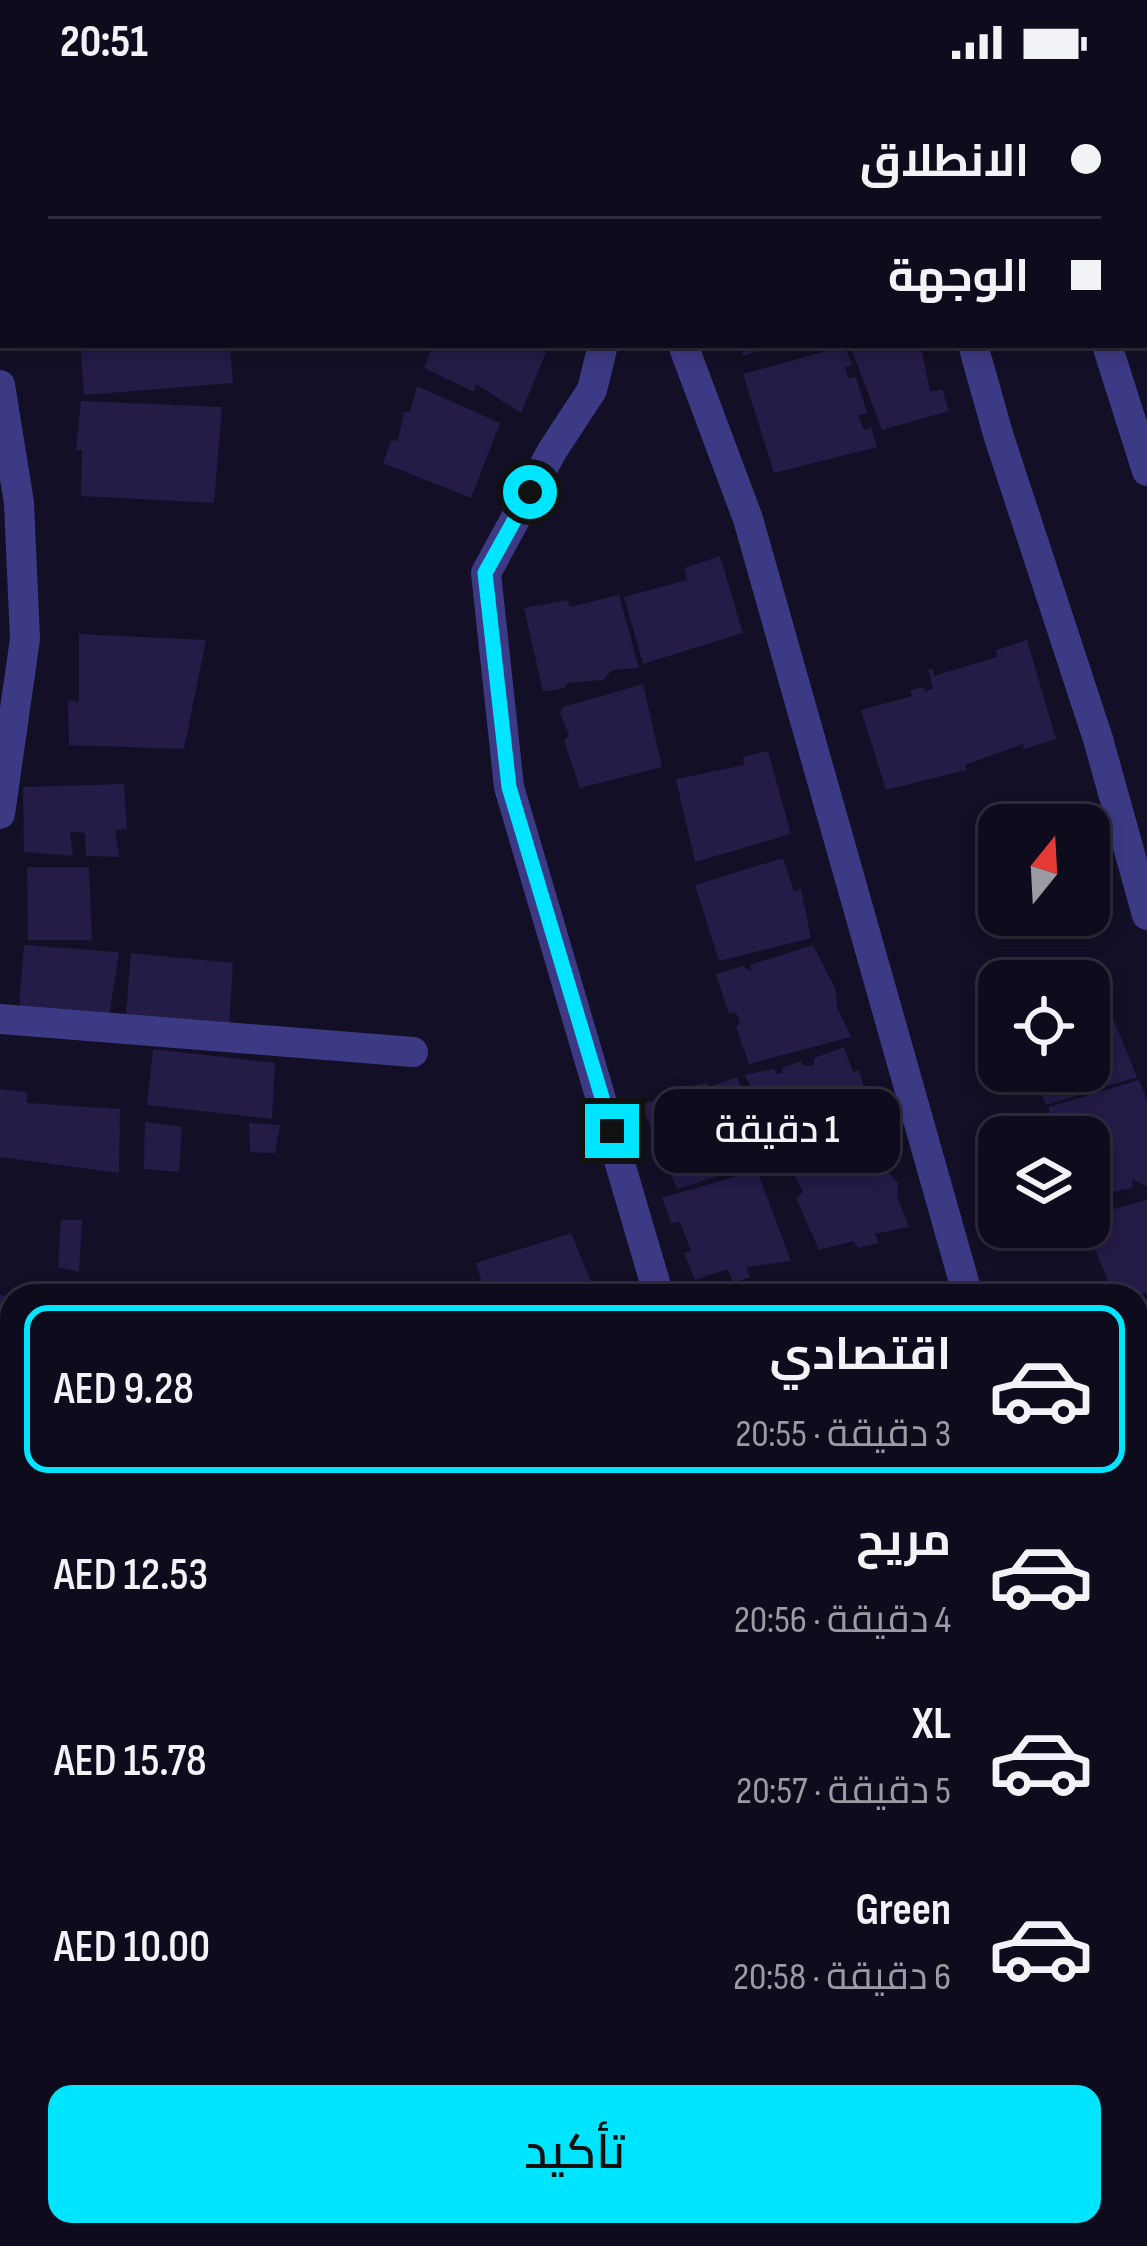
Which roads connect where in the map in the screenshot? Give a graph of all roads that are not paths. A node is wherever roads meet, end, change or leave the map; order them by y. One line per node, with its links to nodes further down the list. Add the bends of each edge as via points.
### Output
1 (602, 348): 11 (street, via 592,390 485,573 509,787)
2 (684, 348): 12 (street, via 748,518)
3 (974, 348): 8 (street)
4 (1108, 348): 6 (street)
5 (0, 386): 7 (street, via 20,502 25,639)
6 (1147, 471)
7 (0, 814)
8 (1147, 915)
9 (0, 1019): 10 (street)
10 (413, 1052)
11 (654, 1284)
12 (965, 1284)

